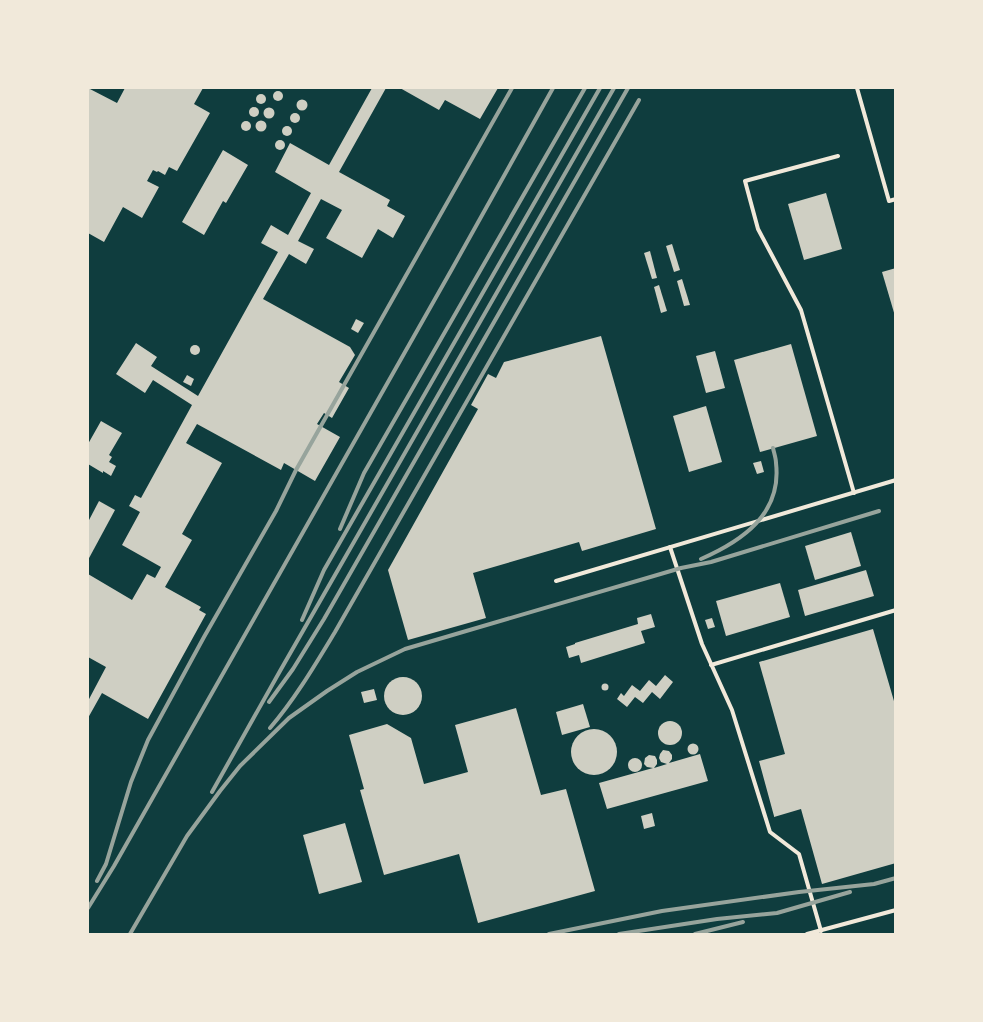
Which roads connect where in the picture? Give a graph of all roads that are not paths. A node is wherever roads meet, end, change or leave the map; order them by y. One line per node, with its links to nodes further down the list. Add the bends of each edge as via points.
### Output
1 (857, 88): 3 (lane, via 889,201)
2 (838, 156): 5 (lane, via 745,181 758,229 801,310)
3 (896, 199)
4 (896, 480): 5 (lane)
5 (854, 492): 6 (lane)
6 (670, 547): 7 (lane); 9 (lane)
7 (556, 581)
8 (896, 610): 9 (lane)
9 (711, 665): 11 (lane, via 732,710 770,832 800,854)
10 (896, 910): 11 (lane)
11 (821, 930): 12 (lane)
12 (807, 934)

